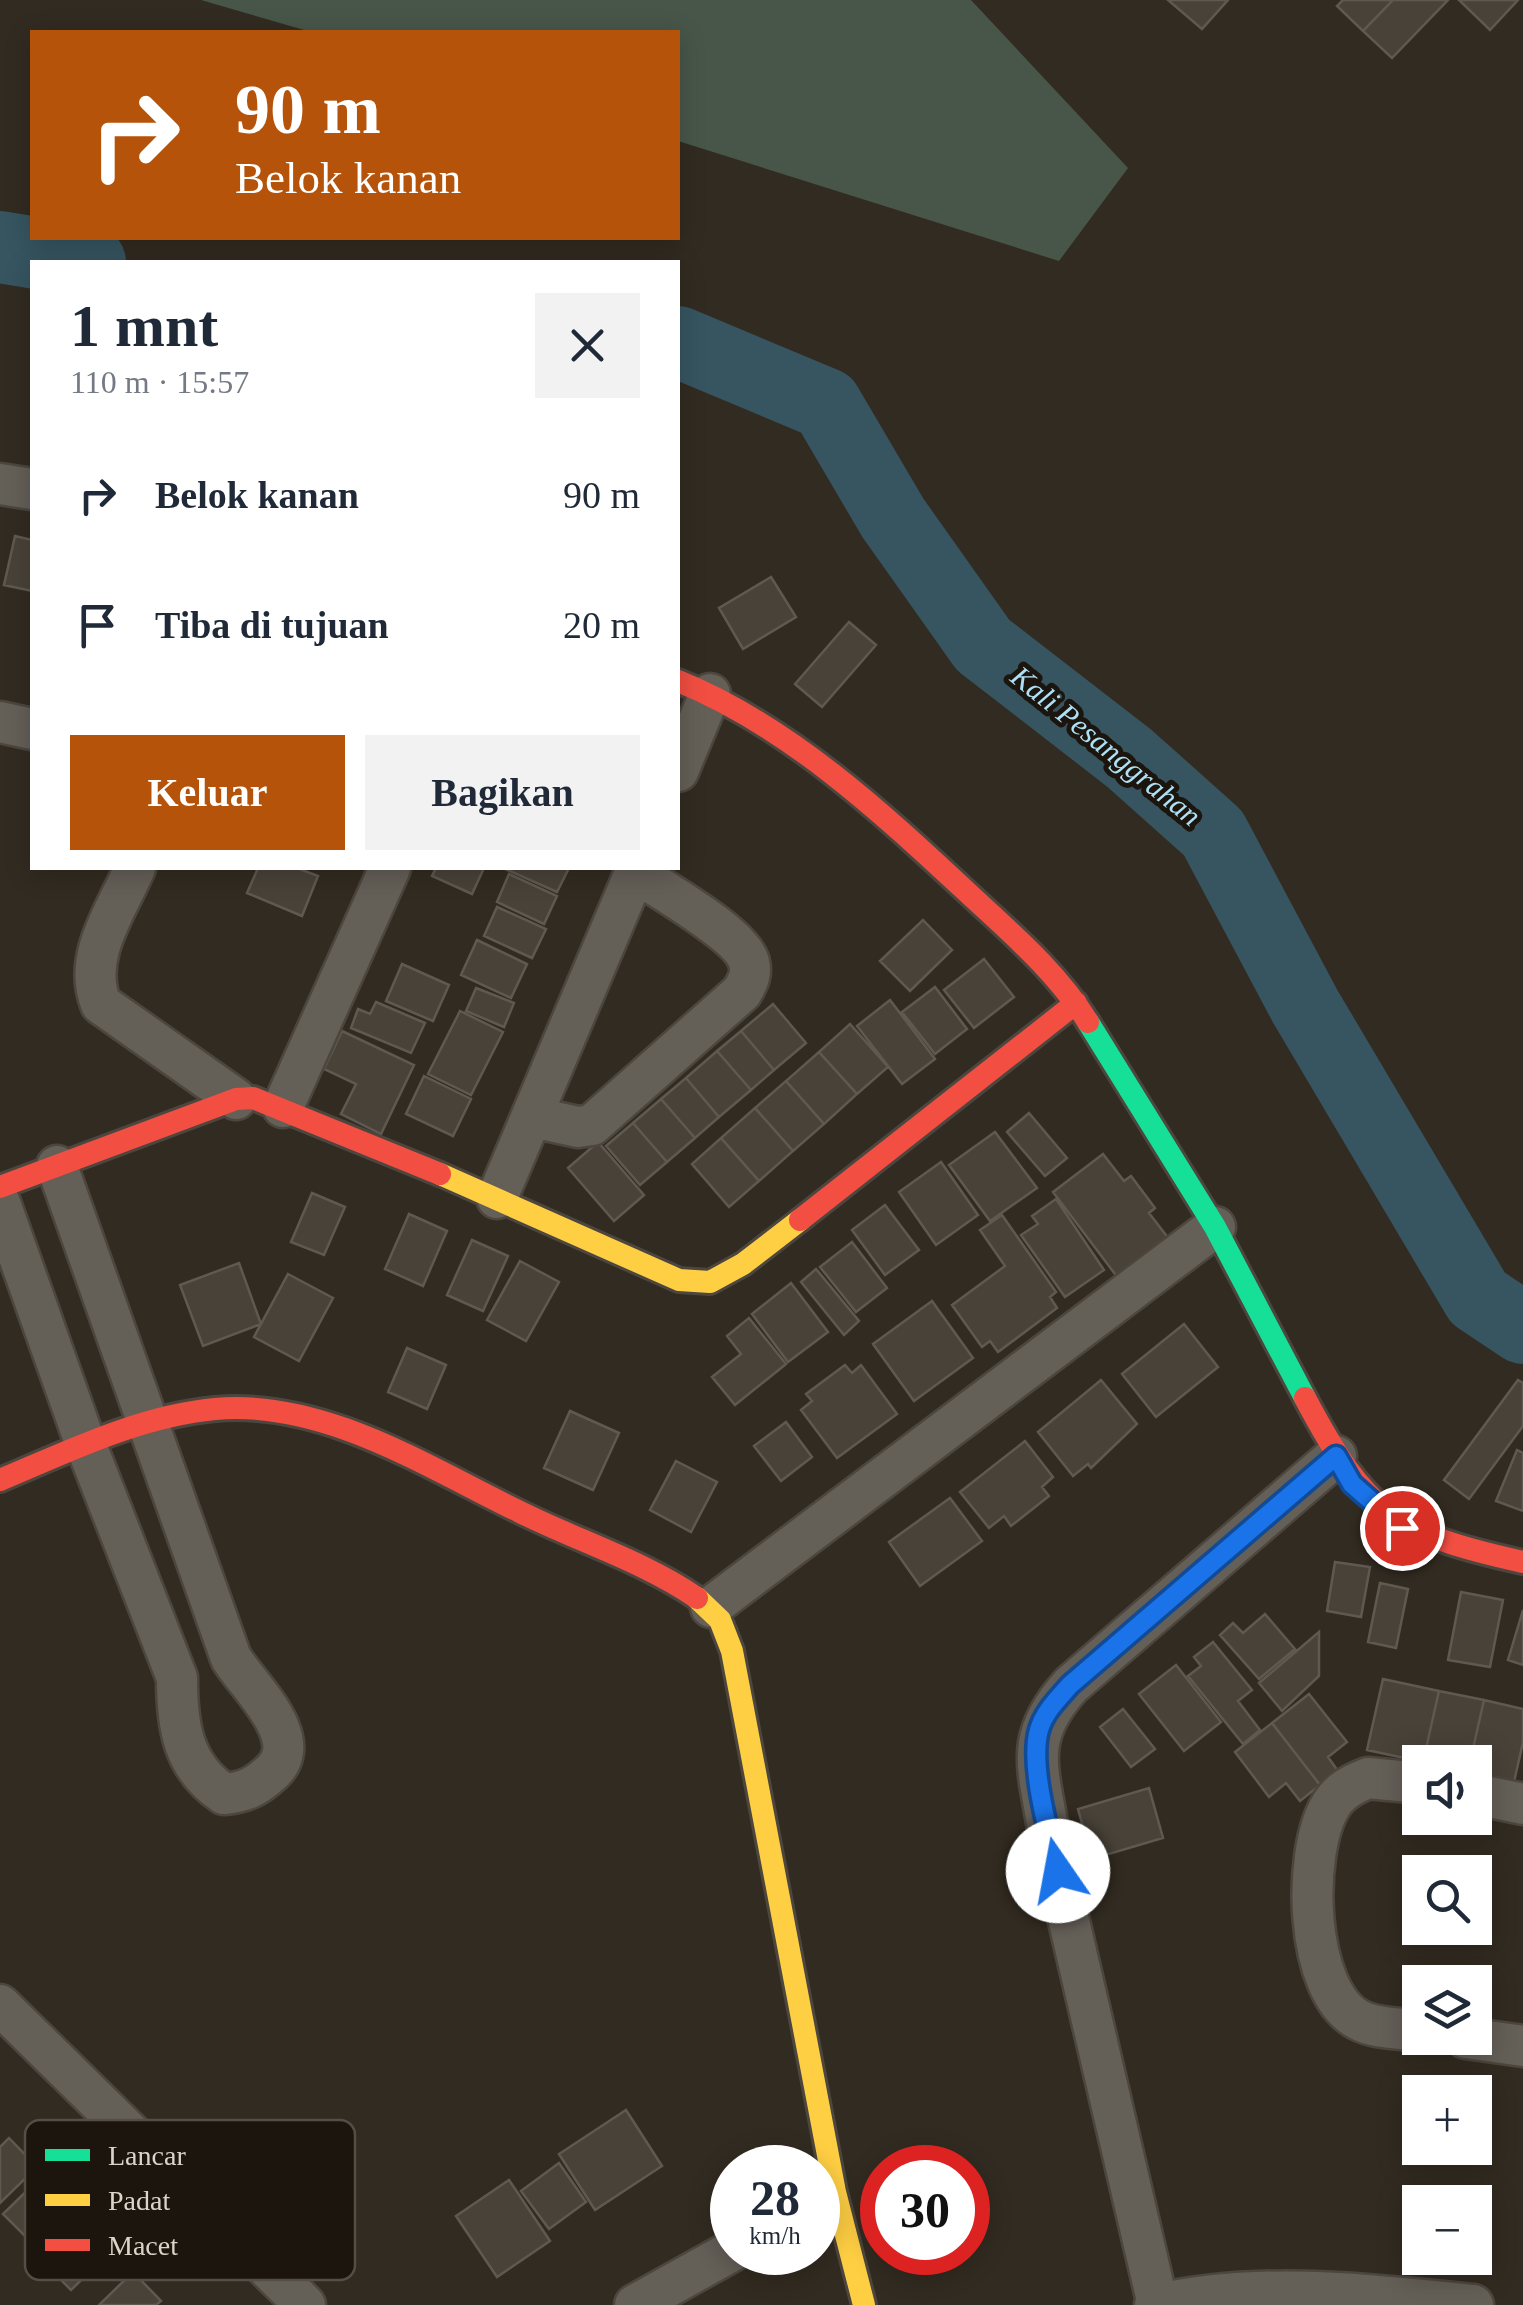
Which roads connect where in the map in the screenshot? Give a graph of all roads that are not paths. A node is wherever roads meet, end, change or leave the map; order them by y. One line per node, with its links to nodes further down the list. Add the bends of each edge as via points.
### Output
1 (0, 484): 2 (street)
2 (30, 489)
3 (694, 688): 6 (street); 10 (street, via 823,767 898,828 1031,951)
4 (0, 722): 5 (street)
5 (30, 729)
6 (680, 762)
7 (134, 870): 11 (street, via 95,957 92,982 102,1004)
8 (389, 870): 12 (street)
9 (636, 870): 13 (street); 13 (street, via 726,934 748,957 751,976 742,992 592,1125)
10 (1076, 1003): 16 (street, via 724,1278 679,1280); 18 (street)
11 (236, 1098): 12 (street); 14 (street)
12 (283, 1107): 16 (street)
13 (532, 1117): 16 (street)
14 (57, 1166): 15 (street); 19 (street)
15 (0, 1187)
16 (498, 1198)
17 (0, 1203): 20 (street)
18 (1215, 1227): 21 (street); 24 (street)
19 (146, 1425): 20 (street); 24 (street, via 244,1408 332,1427); 25 (street)
20 (86, 1446): 22 (street); 26 (street)
21 (1336, 1456): 23 (street, via 1352,1484 1402,1528); 43 (street, via 1070,1685 1038,1732 1049,1834)
22 (0, 1480)
23 (1523, 1562)
24 (710, 1607): 35 (street, via 732,1651)
25 (231, 1658): 26 (street); 26 (street, via 286,1744 279,1766 247,1792 224,1794 196,1768 179,1729)
26 (177, 1678)
27 (1402, 1781): 31 (street, via 1368,1778 1332,1802 1320,1828 1313,1905 1330,1989 1361,2022)
28 (1492, 1798): 29 (street)
29 (1523, 1804)
30 (0, 2005): 34 (street)
31 (1402, 2028)
32 (1492, 2042): 33 (street)
33 (1523, 2046)
34 (117, 2120)
35 (817, 2145)
36 (840, 2237): 42 (street)
37 (710, 2263): 41 (street)
38 (280, 2280): 40 (street)
39 (1456, 2304): 43 (street, via 1304,2292 1211,2294)
40 (306, 2305)
41 (634, 2305)
42 (864, 2305)
43 (1157, 2305)

